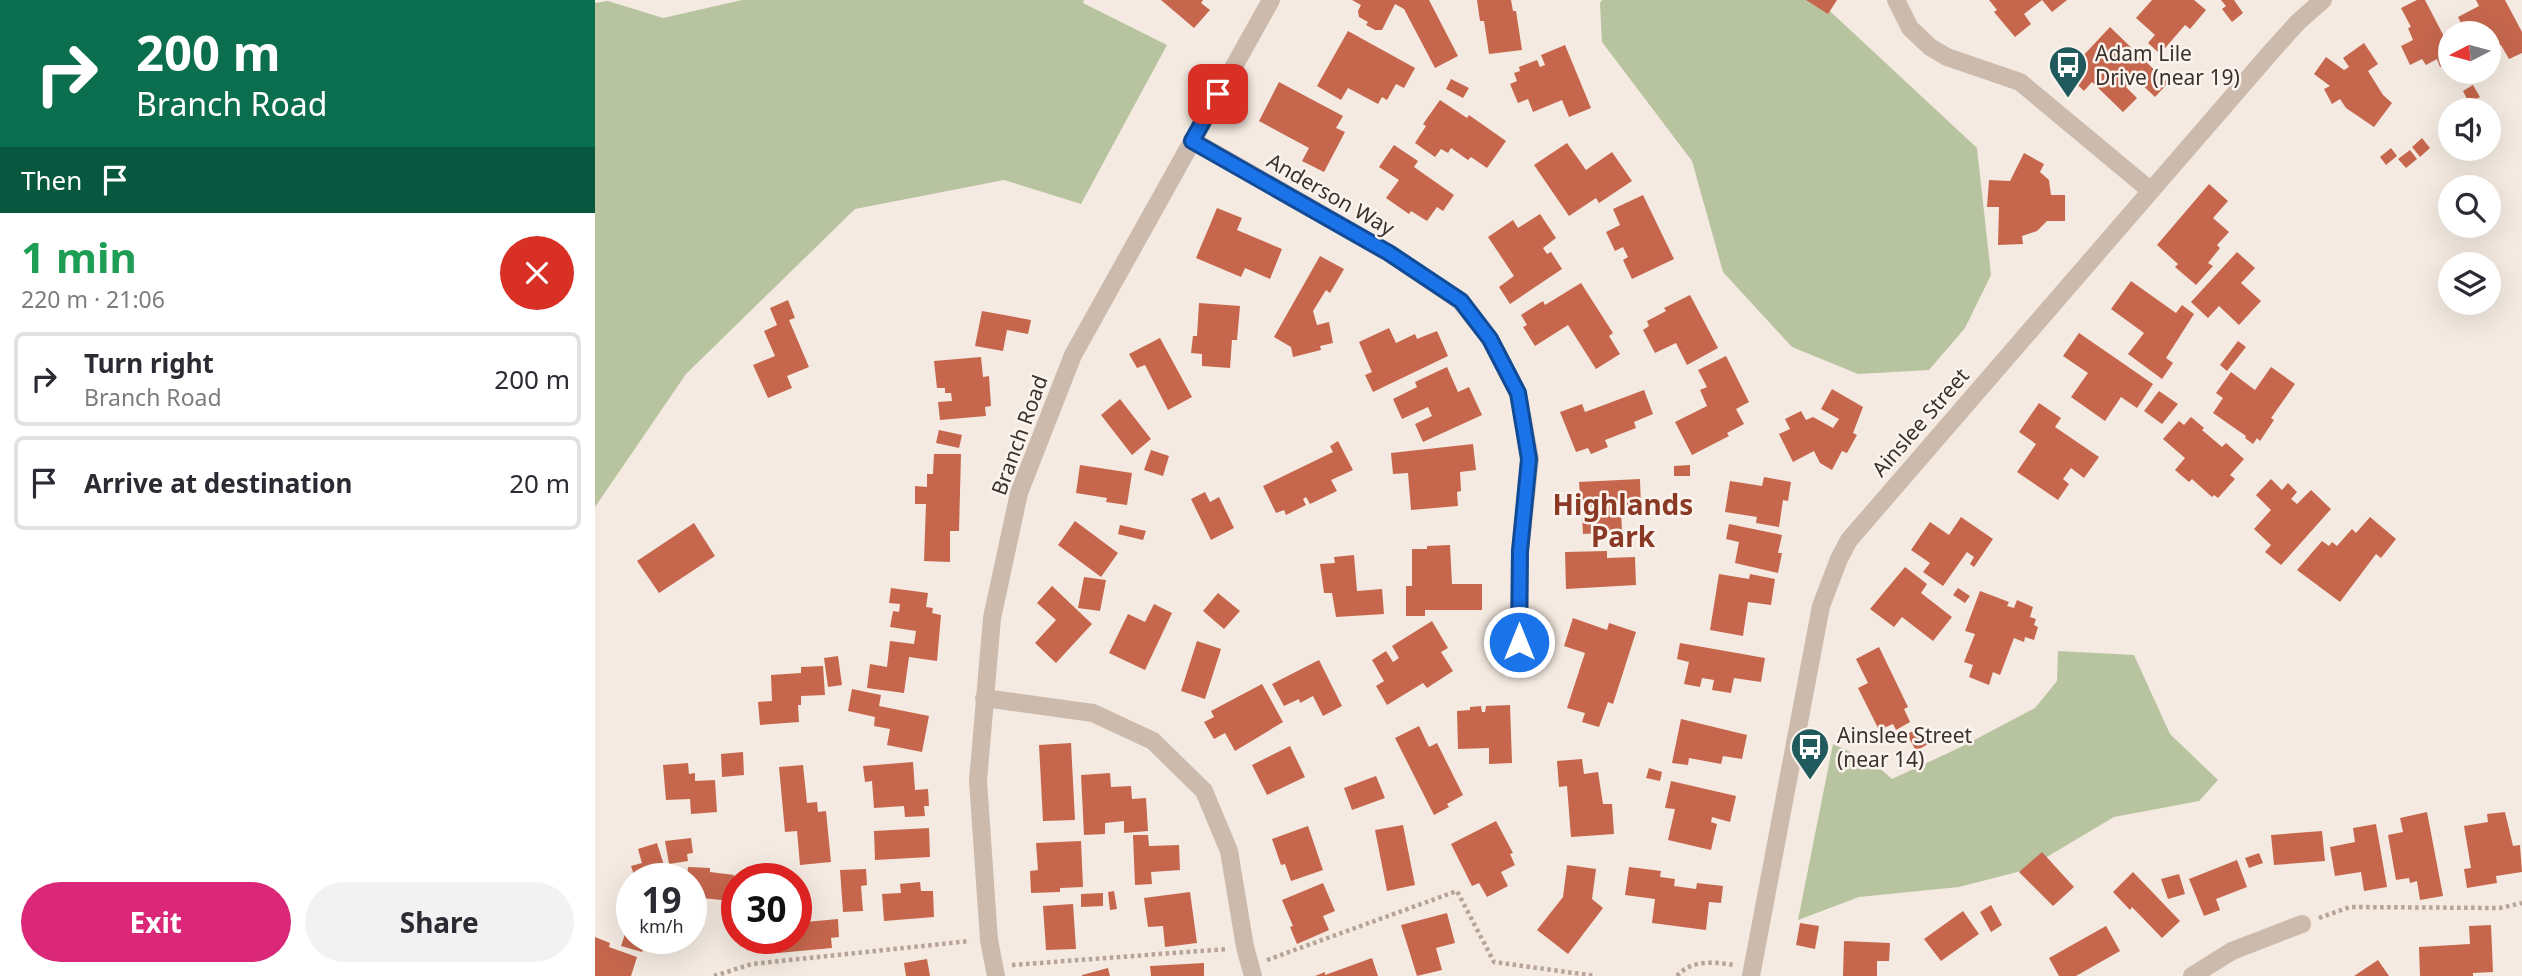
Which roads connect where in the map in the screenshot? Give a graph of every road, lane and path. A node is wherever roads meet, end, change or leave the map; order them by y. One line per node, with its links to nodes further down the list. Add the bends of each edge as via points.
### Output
1 (1271, 0): 4 (street, Branch Road)
2 (1896, 0): 5 (street, via 1910,27 1930,47 2020,82)
3 (2323, 0): 5 (street, Ainslee Street, via 2298,22)
4 (1192, 141): 6 (street, Anderson Way, via 1389,253 1461,301 1490,339 1518,393 1529,459 1520,551); 7 (street, Branch Road, via 1073,355 1019,493 992,618)
5 (2151, 191): 14 (street, Ainslee Street, via 1864,521 1839,559 1821,606)
6 (1519, 642)
7 (984, 698): 10 (street, Branch Road, via 978,781); 11 (street, via 1093,713 1153,741 1203,791 1229,851)
8 (2522, 903): 9 (path, via 2500,908 2350,907)
9 (2302, 924): 18 (street, via 2232,951)
10 (989, 940): 12 (street, Branch Road); 15 (path, via 752,964)
11 (1245, 947): 12 (path); 13 (street)
12 (995, 971)
13 (1252, 971): 16 (path, via 1457,891 1494,962)
14 (1751, 972): 17 (path, via 1706,961)
15 (714, 976)
16 (1596, 976)
17 (1677, 976)
18 (2192, 976)

